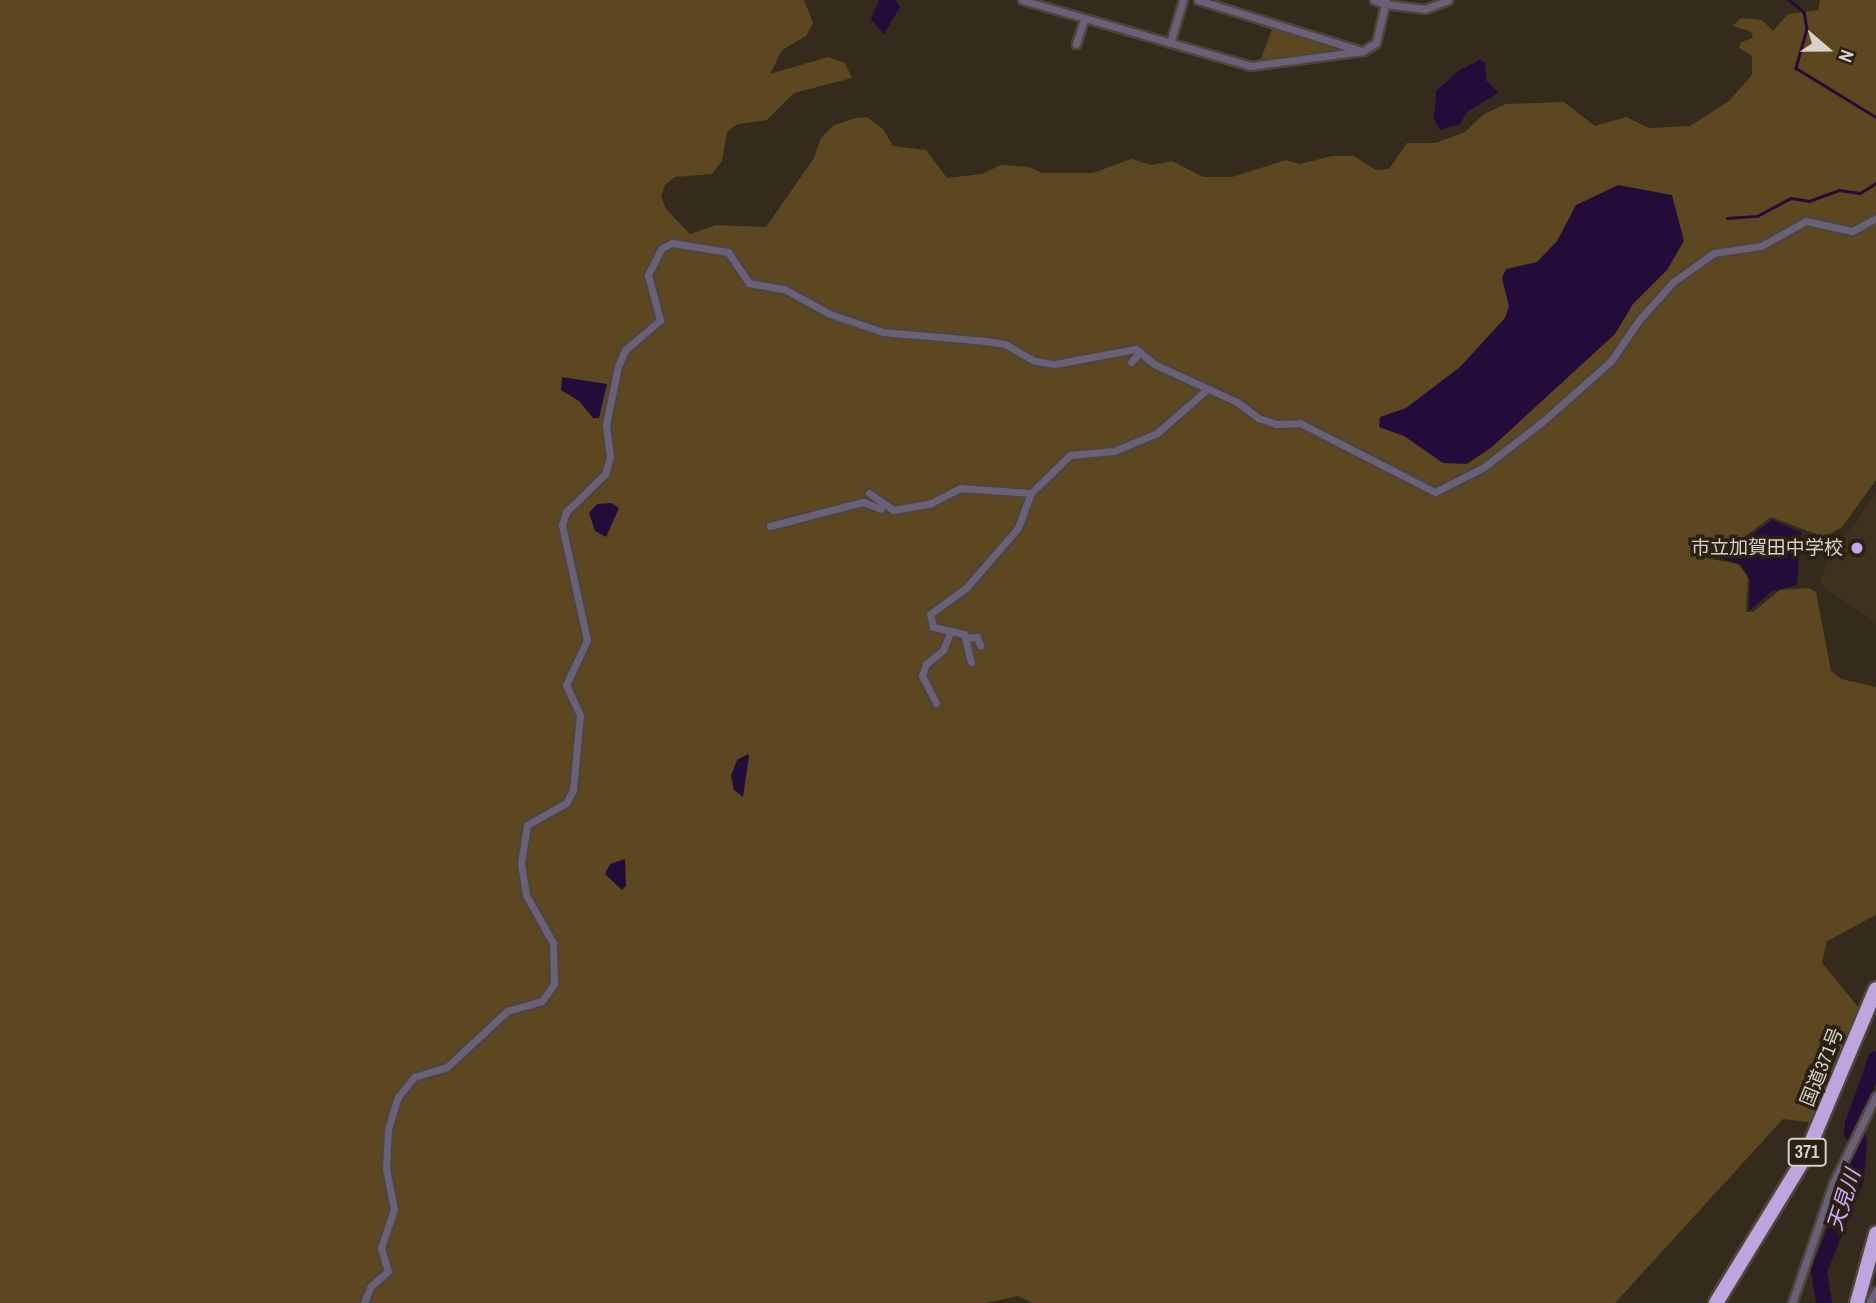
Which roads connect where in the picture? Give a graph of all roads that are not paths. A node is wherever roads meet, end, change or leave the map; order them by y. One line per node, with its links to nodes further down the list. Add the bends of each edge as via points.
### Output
1 (1022, 0): 7 (street)
2 (1183, 0): 8 (street)
3 (1198, 0): 10 (street)
4 (1374, 0): 6 (street)
5 (1448, 0): 6 (street, via 1425,9)
6 (1386, 2): 10 (street, via 1376,43)
7 (1084, 19): 8 (street); 9 (street)
8 (1170, 43): 10 (street, via 1250,66)
9 (1076, 44)
10 (1363, 51)
11 (1876, 218): 14 (street, via 1852,231 1806,221 1761,246 1714,253 1673,282 1611,361 1575,393 1490,463 1445,489 1422,488 1300,423 1276,424 1258,418 1237,402)
12 (1139, 353): 13 (street); 14 (street); 31 (street, via 1125,348 1055,364 1035,361 1004,344 883,332 830,314 784,289 749,283 728,252 673,243 662,248 648,275 660,320 625,350 618,366 606,425 610,457 605,474 566,512 562,525 587,640 566,685 580,716 573,790 566,803 527,825 521,863 526,895 553,943 554,984 542,1001 507,1011 447,1067 414,1077 398,1097 388,1129 386,1169 394,1209 381,1248 388,1270 371,1286)
13 (1131, 362)
14 (1205, 391): 15 (street)
15 (1195, 403): 16 (street); 18 (street, via 1157,433 1114,450 1070,454)
16 (1202, 412)
17 (869, 493): 19 (street)
18 (1031, 493): 19 (street, via 960,488 931,503); 21 (street, via 1018,528 966,588 930,614 933,626)
19 (893, 510): 20 (street, via 863,502)
20 (770, 526)
21 (951, 633): 22 (street); 24 (street); 26 (street, via 922,676)
22 (965, 638): 23 (street, via 977,637); 25 (street)
23 (980, 645)
24 (948, 646)
25 (971, 662)
26 (936, 703)
27 (1876, 989): 32 (highway, 国道371号 / 371, via 1805,1157)
28 (1876, 1096): 33 (street, via 1846,1156)
29 (1876, 1234): 34 (highway)
30 (1876, 1291): 35 (street)
31 (364, 1303)
32 (1716, 1303)
33 (1792, 1303)
34 (1857, 1303)
35 (1869, 1303)

